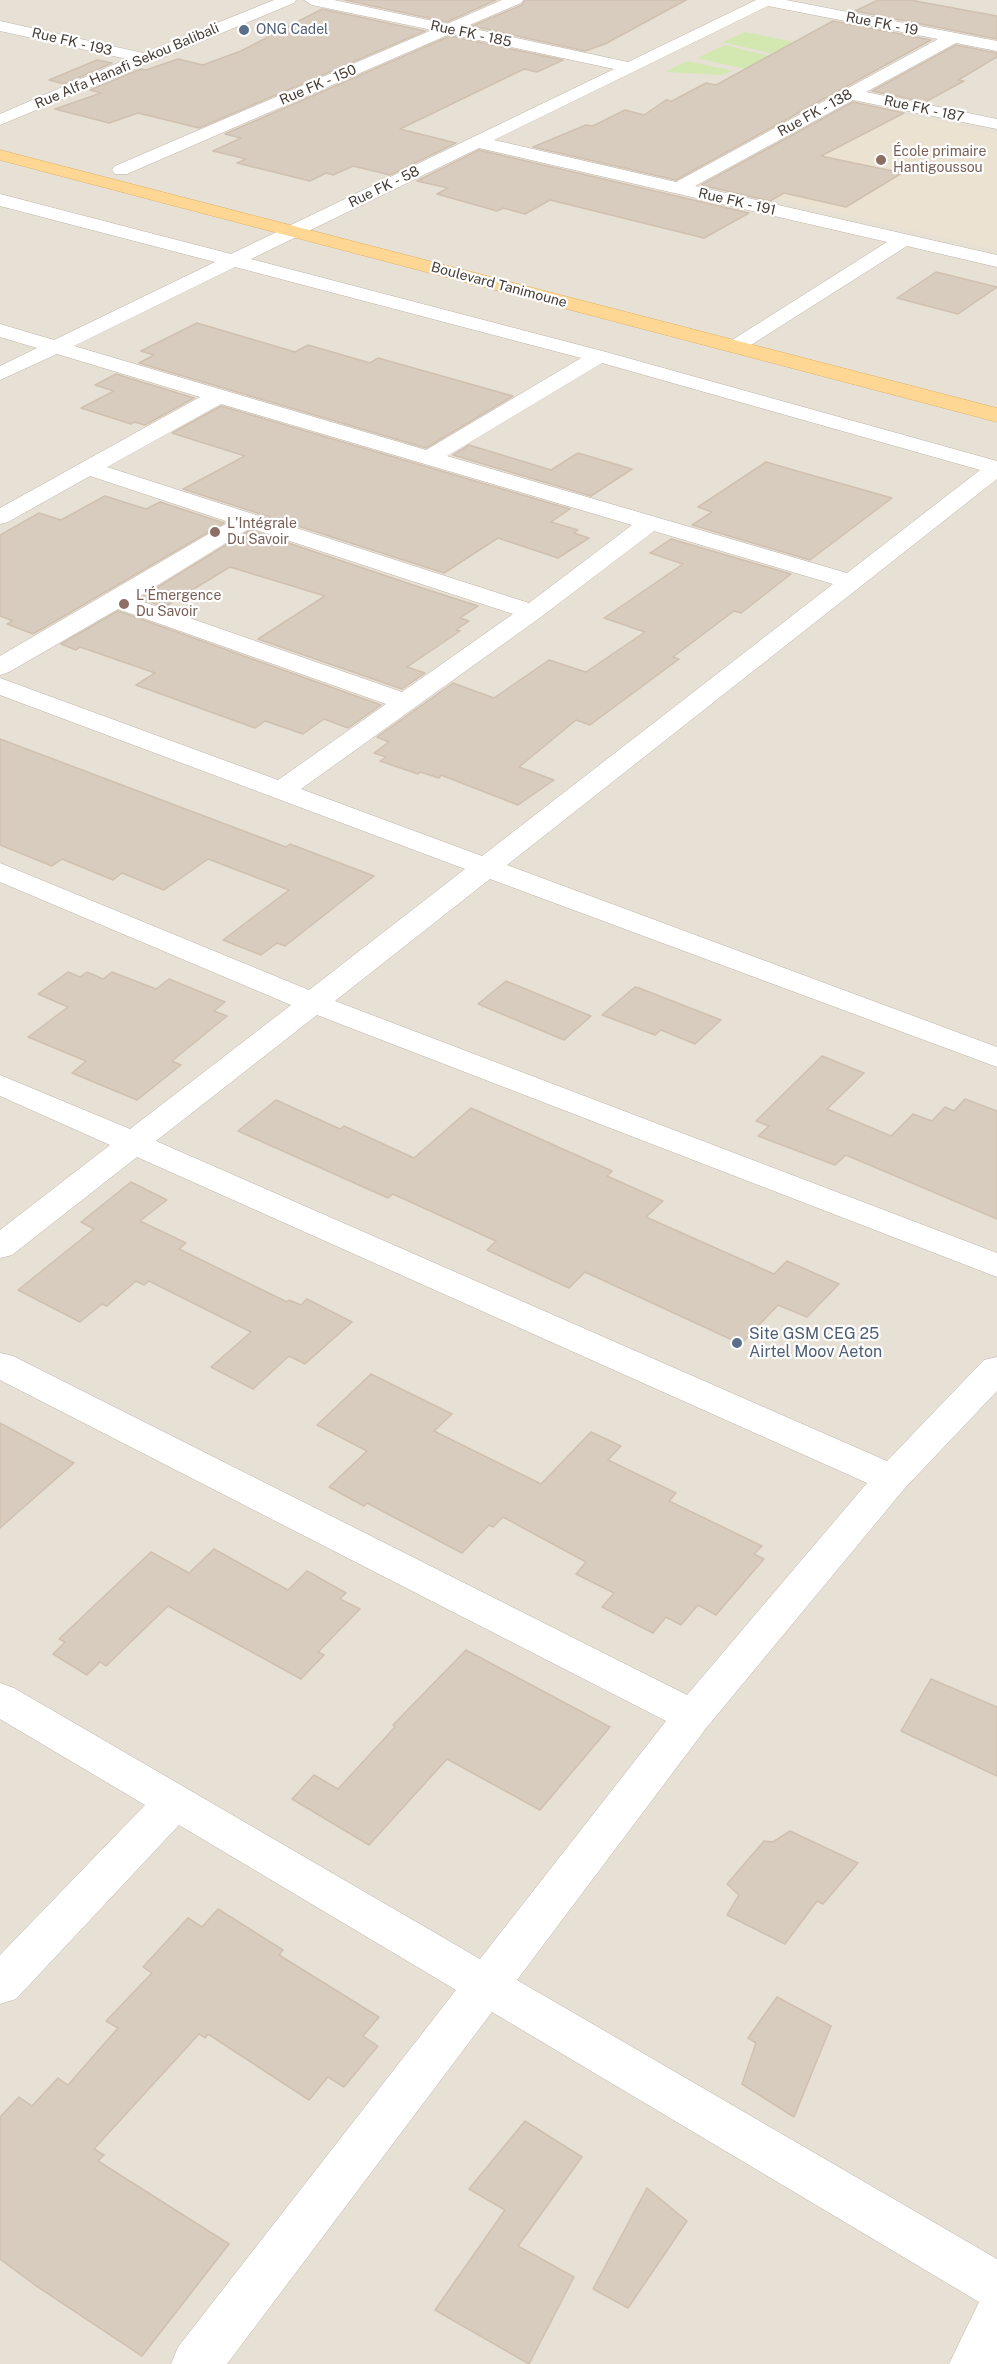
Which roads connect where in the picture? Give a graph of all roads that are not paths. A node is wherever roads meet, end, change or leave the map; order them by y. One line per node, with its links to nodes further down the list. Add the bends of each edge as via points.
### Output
1 (288, 0): 9 (street, Rue Alfa Hanafi Sekou Balibali)
2 (312, 0): 6 (street, Rue FK - 185)
3 (515, 0): 6 (street, Rue FK - 150)
4 (767, 0): 7 (street, Rue FK - 19); 10 (street, Rue FK - 58)
5 (0, 26): 9 (street, Rue FK - 193)
6 (448, 29): 10 (street, Rue FK - 185); 17 (street, Rue FK - 150)
7 (953, 38): 8 (street, Rue FK - 19); 11 (street, Rue FK - 138)
8 (997, 46)
9 (144, 58): 12 (street, Rue Alfa Hanafi Sekou Balibali)
10 (630, 67): 15 (street, Rue FK - 58)
11 (850, 94): 13 (street, Rue FK - 187); 18 (street, Rue FK - 138)
12 (0, 120)
13 (997, 124)
14 (0, 138): 17 (main road, Boulevard Tanimoune)
15 (478, 142): 18 (street, Rue FK - 191); 20 (street, Rue FK - 58)
16 (0, 155): 21 (main road, Boulevard Tanimoune)
17 (121, 170): 20 (main road, Boulevard Tanimoune)
18 (678, 188): 22 (street, Rue FK - 191)
19 (0, 200): 23 (street)
20 (316, 220): 21 (street, Rue FK - 58); 25 (main road, Boulevard Tanimoune)
21 (293, 232): 23 (street, Rue FK - 58); 28 (main road, Boulevard Tanimoune)
22 (903, 240): 24 (street, Rue FK - 191); 27 (street)
23 (232, 261): 30 (street, Rue FK - 58); 31 (street)
24 (997, 261)
25 (612, 295)
26 (0, 330): 30 (street)
27 (759, 332): 28 (street); 29 (main road)
28 (736, 336): 34 (main road, Boulevard Tanimoune)
29 (782, 338)
30 (56, 347): 32 (street, Rue FK - 58); 33 (street)
31 (599, 356): 35 (street); 37 (street, via 997,468)
32 (0, 374)
33 (217, 397): 35 (street); 36 (street)
34 (997, 415)
35 (428, 458): 40 (street)
36 (90, 469): 38 (street); 39 (street)
37 (987, 487): 41 (street)
38 (0, 517)
39 (248, 520): 42 (street); 43 (street)
40 (651, 522): 41 (street); 43 (street)
41 (850, 582): 48 (street)
42 (116, 600): 44 (street); 46 (street)
43 (532, 612): 46 (street)
44 (0, 667)
45 (0, 686): 47 (street)
46 (405, 702): 47 (street)
47 (281, 791): 48 (street)
48 (485, 867): 50 (street); 51 (street)
49 (0, 872): 50 (street)
50 (313, 1003): 53 (street); 55 (street)
51 (997, 1058)
52 (0, 1084): 53 (street)
53 (132, 1143): 54 (street); 58 (street)
54 (0, 1247)
55 (997, 1266)
56 (0, 1365): 60 (street)
57 (997, 1369): 58 (street)
58 (892, 1479): 60 (street)
59 (0, 1700): 61 (street)
60 (693, 1716): 63 (street)
61 (174, 1803): 62 (street); 63 (street)
62 (0, 1985)
63 (486, 1988): 64 (street); 66 (street)
64 (997, 2286)
65 (997, 2319): 67 (street)
66 (196, 2364)
67 (974, 2364)

